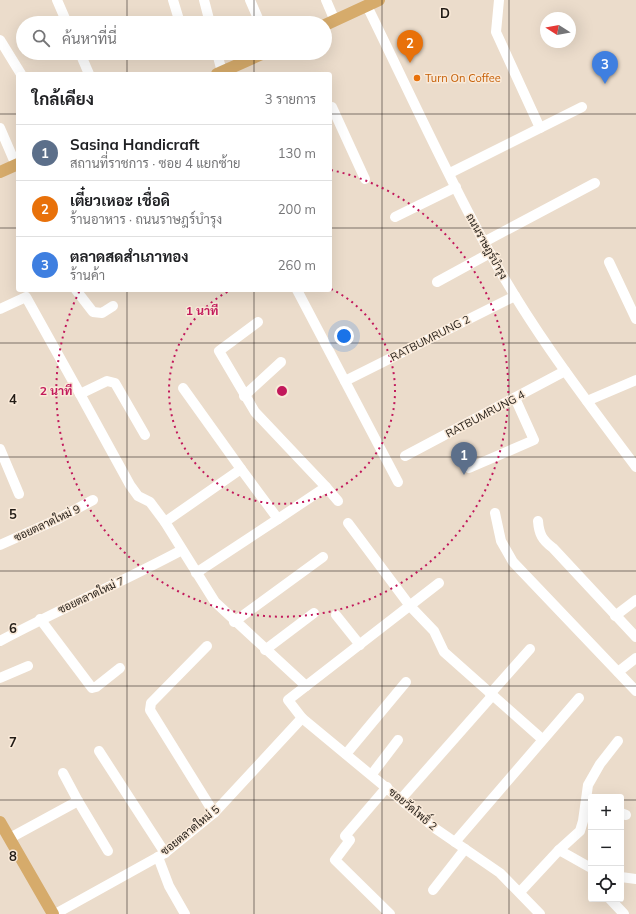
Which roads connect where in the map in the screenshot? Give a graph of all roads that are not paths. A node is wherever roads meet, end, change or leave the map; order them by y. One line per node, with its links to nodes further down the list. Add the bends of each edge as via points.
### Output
1 (57, 0): 9 (street)
2 (173, 0): 10 (street)
3 (204, 0): 11 (street)
4 (250, 0): 12 (street)
5 (326, 0): 13 (street)
6 (379, 0): 8 (main road)
7 (499, 0): 26 (street, via 496,32)
8 (368, 6): 14 (main road); 30 (street, ถนนราษฎร์บำรุง)
9 (64, 16)
10 (178, 16)
11 (208, 16)
12 (257, 16)
13 (329, 16)
14 (332, 22)
15 (0, 40): 19 (street)
16 (83, 60): 20 (street)
17 (218, 60): 21 (street)
18 (249, 60): 22 (main road)
19 (20, 72)
20 (88, 72)
21 (220, 72)
22 (222, 72)
23 (332, 107): 31 (street)
24 (582, 107): 26 (street)
25 (0, 128): 27 (street)
26 (540, 128): 30 (street)
27 (16, 162)
28 (16, 164): 29 (main road)
29 (0, 172)
30 (450, 173): 33 (street, ถนนราษฎร์บำรุง)
31 (365, 179)
32 (595, 183): 35 (street)
33 (456, 187): 34 (street); 35 (street, ถนนราษฎร์บำรุง)
34 (395, 217)
35 (484, 242): 36 (street, ถนนราษฎร์บำรุง)
36 (490, 253): 38 (street); 41 (street, ถนนราษฎร์บำรุง)
37 (609, 262): 44 (street)
38 (438, 282)
39 (78, 292): 42 (street, via 94,312 102,313)
40 (298, 292): 49 (street)
41 (515, 296): 47 (street, ถนนราษฎร์บำรุง); 49 (street, RATBUMRUNG 2)
42 (113, 306)
43 (0, 309): 51 (street, via 26,297)
44 (636, 319)
45 (258, 322): 52 (street, via 219,351)
46 (281, 362): 52 (street)
47 (565, 371): 53 (street, RATBUMRUNG 4); 54 (street, ถนนราษฎร์บำรุง)
48 (636, 380): 54 (street)
49 (345, 381): 61 (street)
50 (183, 388): 60 (street)
51 (80, 394): 55 (street, via 106,381 114,383); 69 (street, via 130,485 138,496 150,502)
52 (244, 396): 62 (street, via 255,412)
53 (515, 398): 57 (street, RATBUMRUNG 4); 59 (street, via 534,440)
54 (587, 401): 58 (street, ถนนราษฎร์บำรุง)
55 (145, 435)
56 (0, 449): 63 (street)
57 (405, 456)
58 (636, 467)
59 (469, 468)
60 (241, 469): 67 (street); 69 (street)
61 (398, 482)
62 (326, 487): 65 (street); 67 (street)
63 (19, 494)
64 (93, 500): 71 (street, ซอยตลาดใหม่ 9)
65 (338, 501)
66 (495, 513): 92 (street, via 501,540 513,562)
67 (278, 520): 74 (street)
68 (538, 520): 80 (street, via 539,533 545,542)
69 (165, 522): 72 (street)
70 (348, 523): 77 (street)
71 (0, 545)
72 (182, 550): 74 (street); 81 (street, ซอยตลาดใหม่ 7, via 138,574)
73 (323, 558): 82 (street)
74 (196, 573): 82 (street, via 215,602)
75 (439, 583): 77 (street)
76 (636, 600): 80 (street)
77 (410, 606): 85 (street); 97 (street, via 434,631 444,652)
78 (314, 613): 88 (street)
79 (336, 615): 85 (street)
80 (615, 616): 83 (street)
81 (40, 619): 84 (street, ซอยตลาดใหม่ 7); 91 (street, via 92,688 96,688)
82 (234, 622): 88 (street)
83 (636, 637)
84 (0, 640)
85 (360, 645): 95 (street)
86 (207, 646): 112 (street, via 151,703 150,710)
87 (530, 649): 97 (street)
88 (265, 650): 95 (street)
89 (636, 658): 92 (street)
90 (28, 666): 93 (street)
91 (120, 668)
92 (618, 672): 96 (street)
93 (0, 678)
94 (406, 682): 104 (street)
95 (306, 686): 99 (street, ซอยวัดโพธิ์ 2, via 288,700)
96 (636, 691)
97 (491, 695): 100 (street); 109 (street)
98 (579, 698): 100 (street)
99 (302, 718): 104 (street, ซอยวัดโพธิ์ 2); 112 (street, ซอยตลาดใหม่ 5)
100 (542, 739): 115 (street)
101 (398, 740): 106 (street)
102 (618, 741): 108 (street, via 592,777)
103 (99, 751): 119 (street)
104 (346, 754): 106 (street, ซอยวัดโพธิ์ 2)
105 (63, 773): 110 (street)
106 (372, 774): 107 (street, ซอยวัดโพธิ์ 2)
107 (387, 787): 109 (street, ซอยวัดโพธิ์ 2); 128 (street, via 345,836 350,840 335,860)
108 (588, 794)
109 (401, 799): 115 (street, ซอยวัดโพธิ์ 2)
110 (78, 801): 114 (street); 118 (street)
111 (588, 803): 117 (street, via 580,831)
112 (214, 813): 119 (street, ซอยตลาดใหม่ 5)
113 (1, 824): 114 (main road)
114 (10, 838): 126 (main road)
115 (455, 842): 116 (street, ซอยวัดโพธิ์ 2)
116 (465, 849): 123 (street); 124 (street, ซอยวัดโพธิ์ 2, via 500,873)
117 (559, 850): 120 (street); 124 (street)
118 (108, 852)
119 (161, 855): 126 (street, ซอยตลาดใหม่ 5); 127 (street, via 168,886)
120 (588, 866)
121 (624, 877): 122 (street)
122 (636, 879)
123 (433, 890)
124 (520, 892): 129 (street, ซอยวัดโพธิ์ 2)
125 (613, 902): 130 (street)
126 (54, 914)
127 (184, 914)
128 (390, 914)
129 (540, 914)
130 (624, 914)

